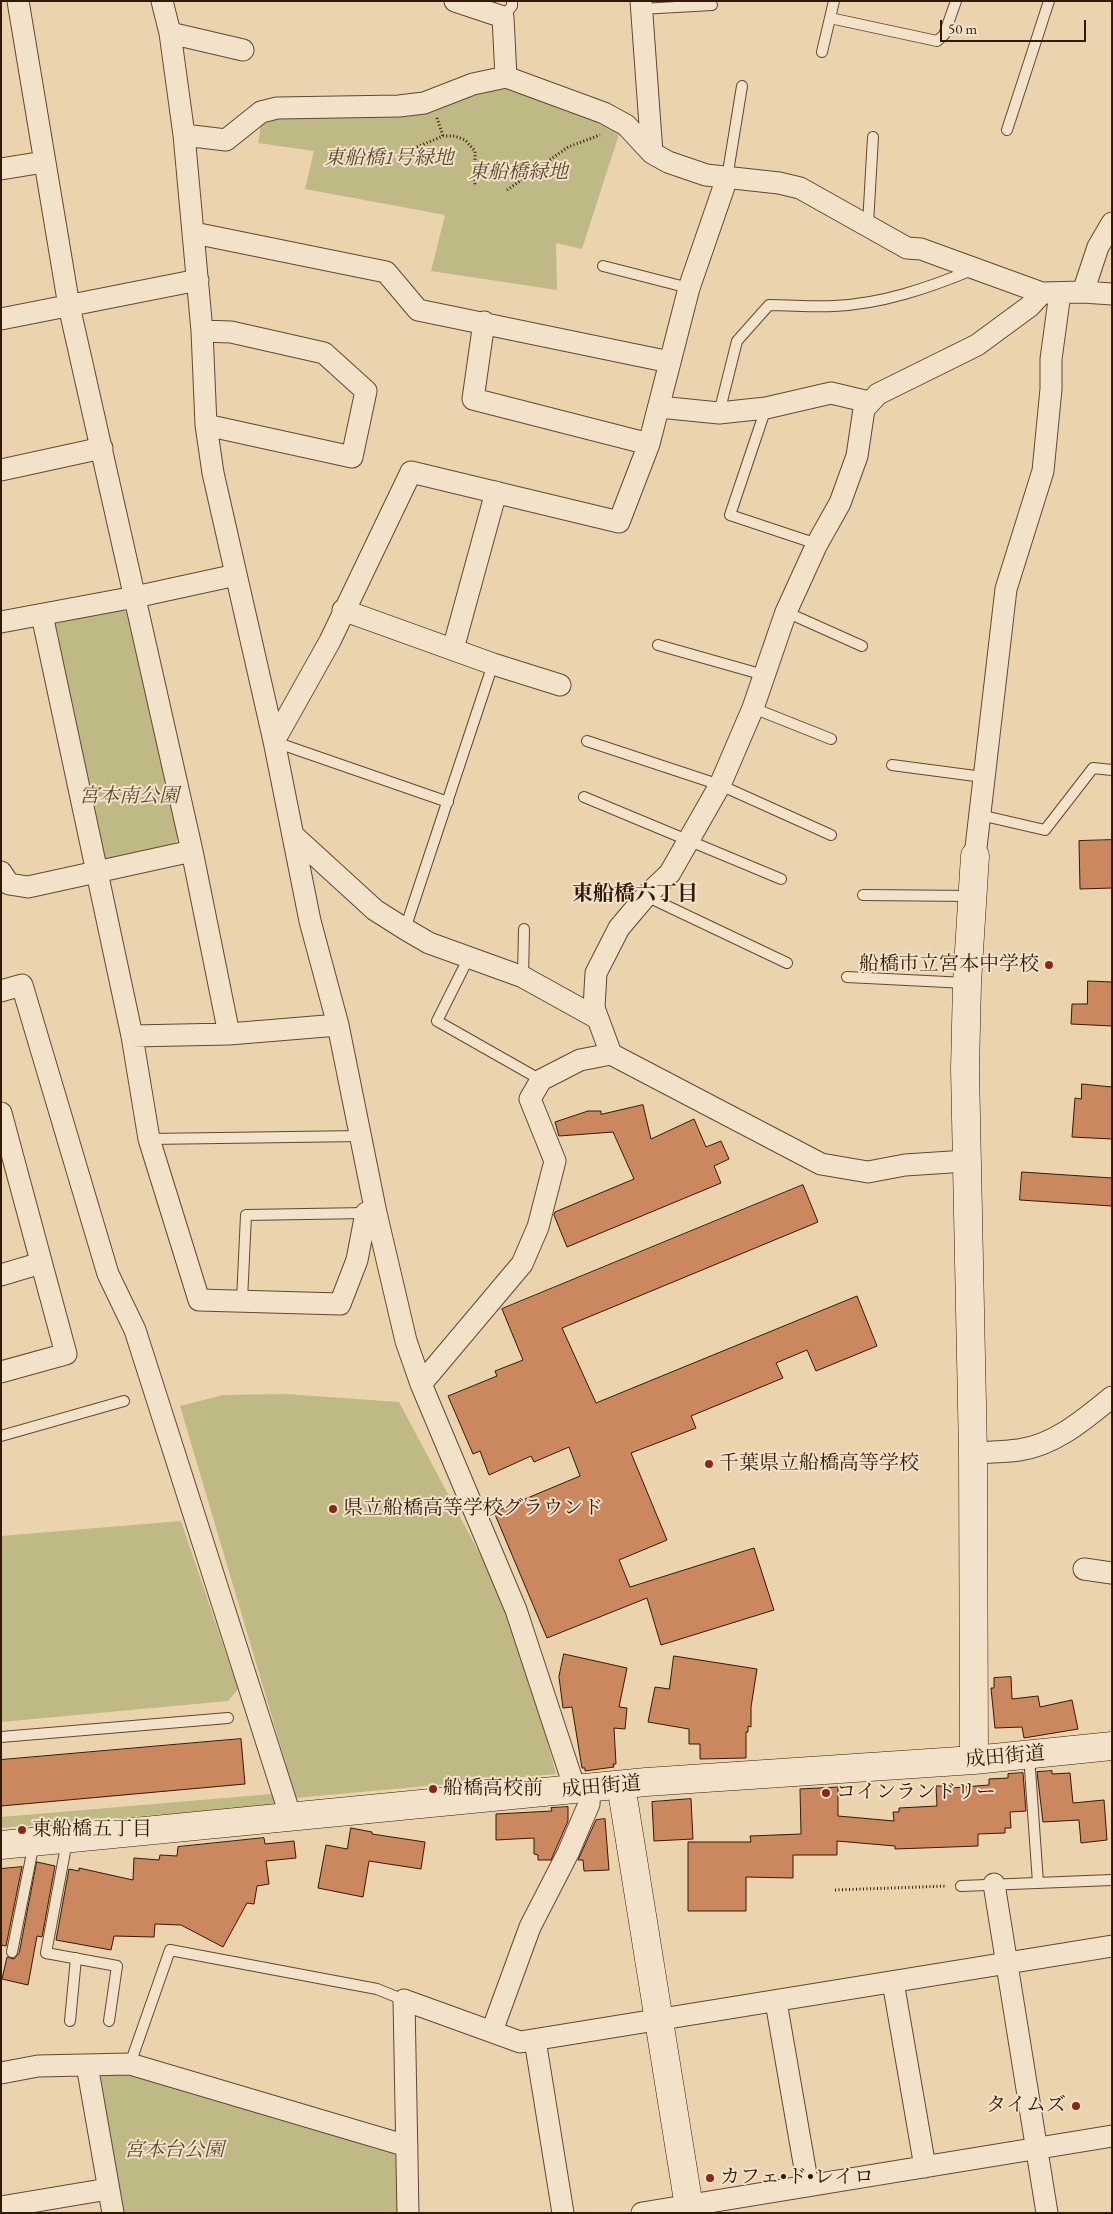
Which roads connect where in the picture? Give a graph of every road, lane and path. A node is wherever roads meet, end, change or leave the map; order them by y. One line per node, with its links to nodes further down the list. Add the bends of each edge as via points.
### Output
1 (18, 1): 24 (street)
2 (162, 1): 11 (street)
3 (455, 1): 9 (street)
4 (834, 1): 10 (lane)
5 (956, 1): 10 (lane, via 944,35 937,41)
6 (1049, 1): 18 (lane)
7 (641, 5): 8 (lane); 23 (street)
8 (712, 5)
9 (507, 9): 14 (street)
10 (830, 18): 13 (lane)
11 (170, 33): 12 (street); 19 (street)
12 (243, 50)
13 (822, 52)
14 (506, 77): 17 (street); 19 (street, via 473,84 415,104 277,108 261,112 226,140)
15 (742, 86): 26 (lane)
16 (434, 111): 20 (path)
17 (616, 119): 23 (street, via 636,134); 28 (path, via 606,132 568,147)
18 (1007, 130)
19 (184, 135): 31 (street)
20 (443, 136): 22 (path); 27 (path, via 465,140 474,151)
21 (873, 137): 30 (lane)
22 (417, 147)
23 (652, 153): 26 (street, via 668,162)
24 (44, 162): 25 (street); 39 (street)
25 (1, 169)
26 (727, 178): 30 (street, via 800,188); 35 (street)
27 (475, 185)
28 (507, 190)
29 (1112, 223): 36 (street, via 1098,247)
30 (868, 224): 33 (street, via 907,248 921,249)
31 (194, 233): 34 (street); 41 (street, via 386,272 418,310)
32 (603, 266): 35 (lane)
33 (975, 269): 37 (street); 47 (lane, via 928,288 879,300 835,306 768,305 737,340)
34 (198, 280): 39 (street); 42 (street)
35 (689, 288): 43 (street)
36 (1083, 292): 37 (street); 38 (street)
37 (1051, 293): 44 (street, via 976,345 878,394); 72 (street, via 1051,389 1043,471 1006,589)
38 (1112, 294)
39 (70, 306): 40 (street); 50 (street)
40 (1, 319)
41 (484, 322): 43 (street); 49 (street, via 473,399)
42 (202, 331): 48 (street); 48 (street, via 231,332 324,353 366,391 352,457)
43 (670, 362): 45 (street)
44 (869, 402): 46 (street, via 831,393); 53 (street, via 864,409 857,456 840,503)
45 (659, 407): 47 (street); 49 (street)
46 (766, 408): 47 (street); 53 (lane, via 730,515)
47 (719, 413)
48 (206, 425): 54 (street)
49 (649, 444): 52 (street, via 619,522)
50 (102, 448): 51 (street); 55 (street)
51 (1, 470)
52 (496, 492): 56 (street, via 411,472); 62 (street)
53 (817, 544): 57 (street)
54 (236, 575): 55 (street); 68 (street)
55 (135, 597): 58 (street); 80 (street)
56 (344, 610): 62 (street); 68 (street)
57 (786, 612): 61 (lane); 64 (street)
58 (42, 615): 59 (street); 83 (street)
59 (1, 622)
60 (658, 645): 64 (lane)
61 (862, 646)
62 (453, 649): 63 (street)
63 (493, 664): 65 (street); 75 (lane)
64 (764, 675): 66 (street)
65 (560, 685)
66 (753, 708): 67 (lane); 73 (street)
67 (831, 739)
68 (274, 741): 75 (lane); 78 (street)
69 (587, 741): 73 (lane)
70 (892, 765): 72 (lane)
71 (1112, 770): 76 (lane, via 1093,768 1045,830)
72 (983, 777): 76 (street)
73 (720, 785): 77 (lane); 79 (street)
74 (584, 796): 79 (lane)
75 (448, 802): 88 (lane)
76 (980, 815): 81 (street)
77 (831, 835)
78 (294, 836): 88 (street, via 375,910); 97 (street, via 310,921)
79 (688, 840): 84 (lane); 86 (street, via 670,873)
80 (192, 851): 83 (street); 98 (street)
81 (975, 856): 87 (street)
82 (1, 872): 83 (street, via 9,884 28,888)
83 (97, 872): 99 (street)
84 (780, 879)
85 (863, 895): 87 (lane)
86 (646, 896): 91 (lane); 96 (street, via 619,928 596,973 594,1008)
87 (973, 896): 94 (street)
88 (405, 929): 90 (street, via 429,943)
89 (524, 929): 92 (lane)
90 (468, 958): 92 (street); 101 (lane, via 437,1021)
91 (787, 963)
92 (523, 977): 96 (street)
93 (847, 977): 94 (lane)
94 (967, 983): 105 (street)
95 (1, 991): 126 (street, via 22,985 108,1274 135,1330)
96 (597, 1018): 100 (street)
97 (338, 1025): 98 (street); 103 (street)
98 (229, 1034): 99 (street)
99 (132, 1036): 104 (street)
100 (611, 1054): 101 (street, via 580,1060); 105 (street, via 821,1164 868,1172 905,1165)
101 (541, 1080): 112 (street, via 530,1099 555,1161 538,1227 522,1264)
102 (1, 1113): 106 (street)
103 (362, 1136): 104 (lane); 107 (street)
104 (149, 1139): 110 (street, via 199,1300)
105 (966, 1161): 116 (street)
106 (9, 1173): 108 (street)
107 (371, 1213): 110 (street, via 340,1304); 110 (lane, via 246,1215); 112 (street)
108 (41, 1263): 109 (street); 111 (street, via 66,1354)
109 (1, 1275)
110 (242, 1300)
111 (1, 1372)
112 (421, 1384): 125 (street, via 516,1610)
113 (124, 1402): 115 (lane)
114 (1108, 1408): 116 (street, via 1042,1444 1020,1450)
115 (1, 1436)
116 (972, 1453): 123 (street)
117 (1084, 1569): 118 (street)
118 (1112, 1573)
119 (228, 1718): 120 (lane)
120 (1, 1737)
121 (1112, 1746): 122 (street, 成田街道)
122 (1030, 1755): 123 (street, 成田街道); 131 (lane)
123 (974, 1760): 124 (street, 成田街道)
124 (621, 1785): 125 (street, 成田街道); 142 (street)
125 (582, 1788): 126 (street, 成田街道); 145 (street, via 589,1804 530,1927)
126 (291, 1818): 127 (street, 成田街道)
127 (67, 1840): 128 (street, 成田街道); 137 (lane, via 46,1954)
128 (34, 1842): 129 (street, 成田街道); 136 (lane)
129 (1, 1845)
130 (1112, 1880): 131 (lane)
131 (1038, 1883): 132 (lane)
132 (994, 1884): 133 (lane); 138 (street)
133 (960, 1886): 134 (path)
134 (835, 1890)
135 (1112, 1946): 138 (street)
136 (12, 1952)
137 (76, 1958): 143 (lane); 144 (lane, via 117,1966)
138 (1007, 1963): 139 (street); 152 (street)
139 (893, 1982): 141 (street); 153 (street)
140 (404, 2000): 145 (street); 147 (lane, via 377,1989 170,1950); 151 (street)
141 (776, 2002): 142 (street); 154 (street)
142 (660, 2018): 146 (street); 157 (street)
143 (70, 2021)
144 (109, 2021)
145 (492, 2031): 146 (street, via 520,2042)
146 (535, 2040): 160 (street)
147 (130, 2064): 148 (street); 151 (street)
148 (87, 2065): 149 (street, via 38,2066); 155 (street)
149 (1, 2073)
150 (1112, 2136): 152 (street)
151 (407, 2146): 159 (street)
152 (1037, 2150): 153 (street); 162 (street)
153 (925, 2167): 154 (street)
154 (808, 2186): 157 (street)
155 (108, 2189): 156 (street); 158 (street)
156 (1, 2207)
157 (689, 2209): 161 (street)
158 (113, 2213)
159 (408, 2213)
160 (563, 2213)
161 (642, 2213)
162 (1047, 2213)

